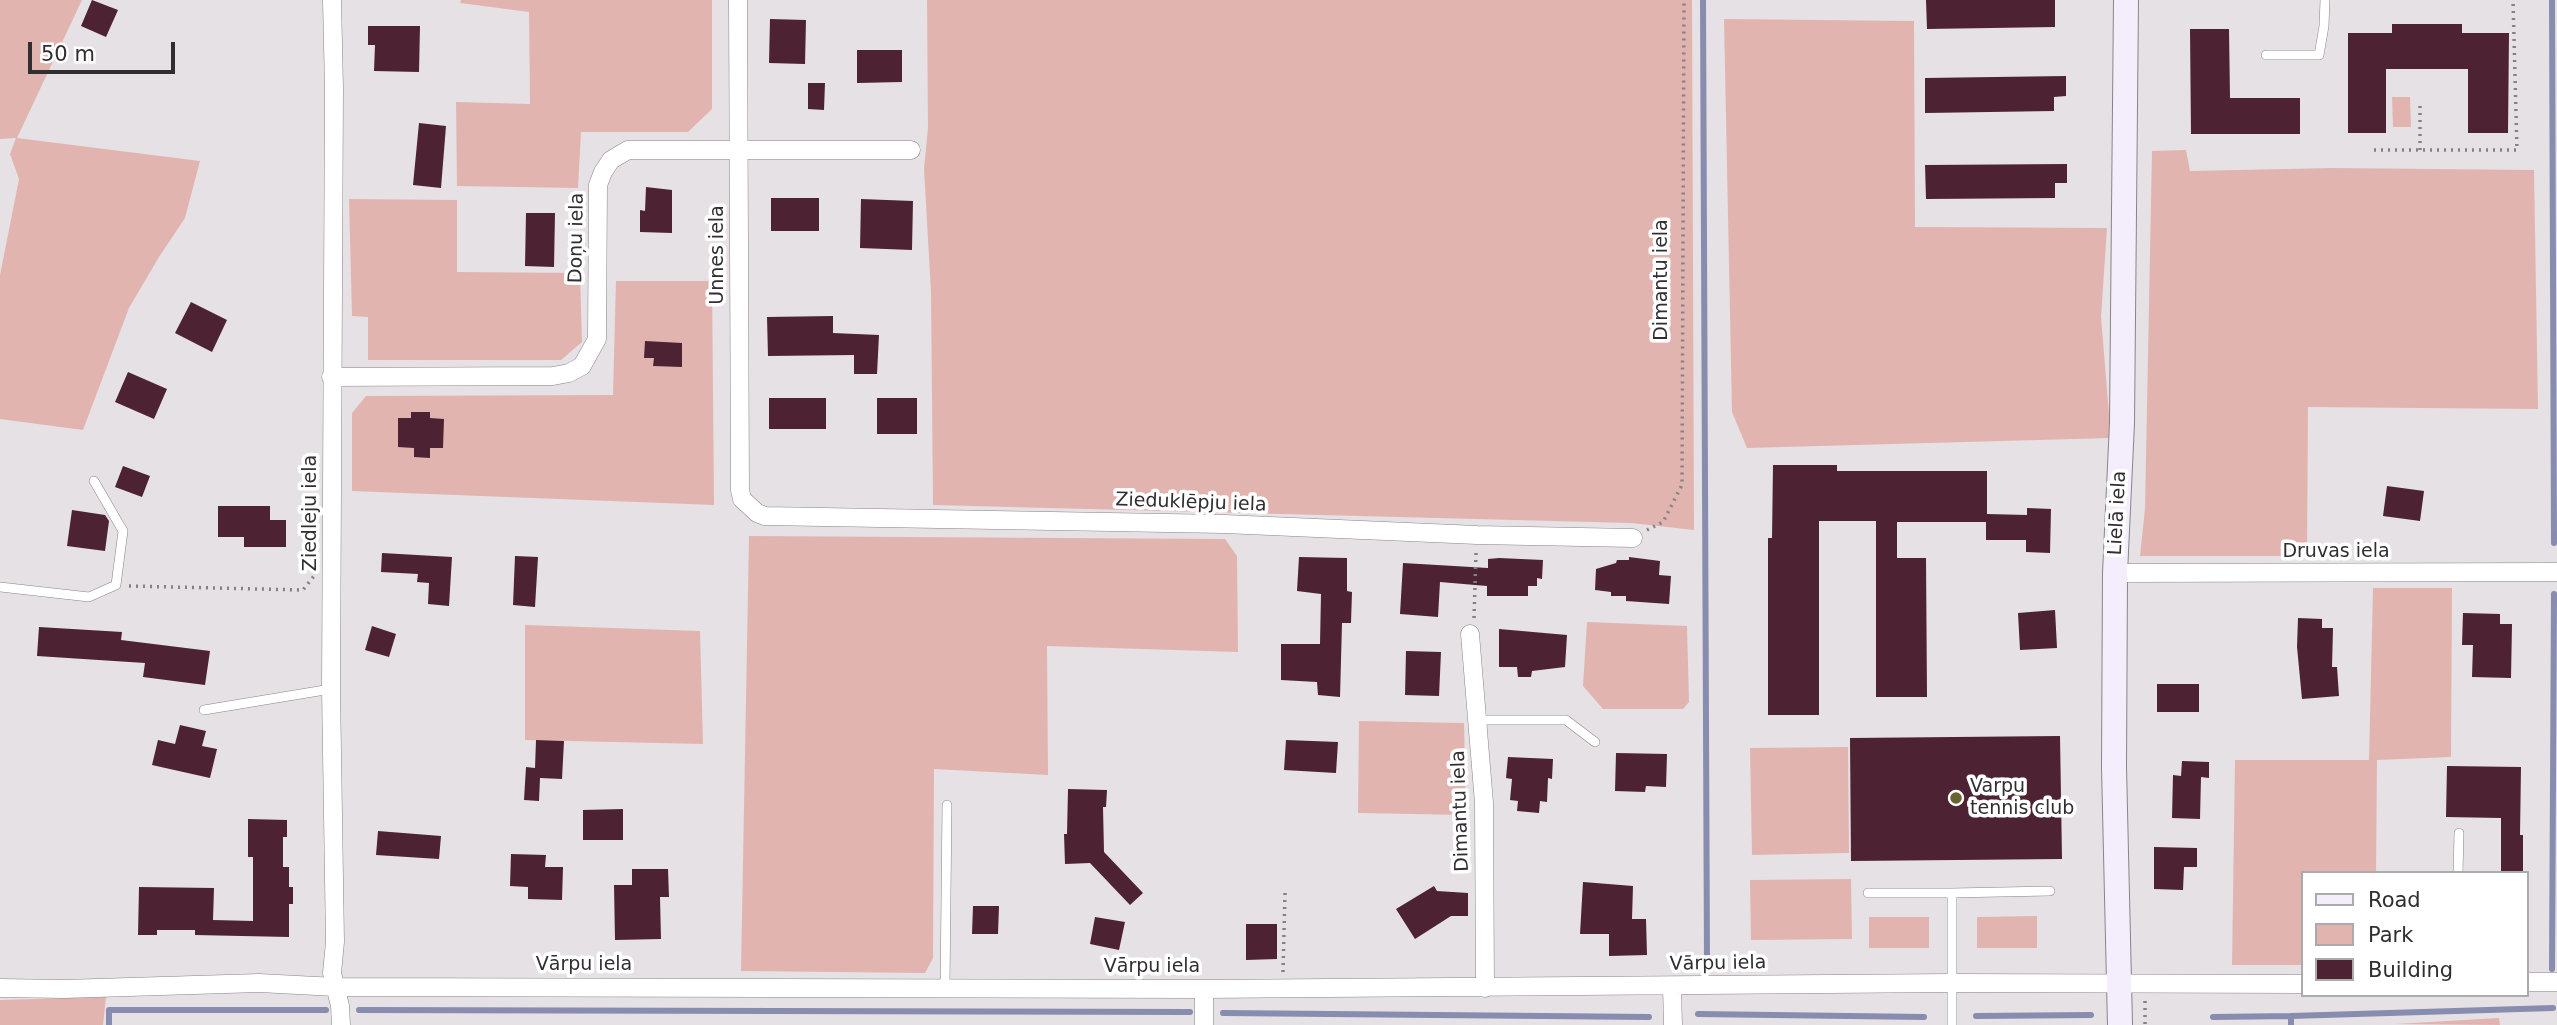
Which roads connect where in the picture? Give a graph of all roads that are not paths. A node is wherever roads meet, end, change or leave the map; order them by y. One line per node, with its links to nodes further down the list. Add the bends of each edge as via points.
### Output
1 (332, 0): 8 (street, Ziedleju iela)
2 (738, 0): 7 (street, Unnes iela)
3 (2126, 0): 13 (street, Lielā iela, via 2122,423)
4 (2325, 0): 5 (lane, via 2319,55)
5 (2266, 55)
6 (911, 149): 7 (street, Doņu iela)
7 (739, 152): 8 (street, Doņu iela, via 628,150 611,160 598,185 597,339 582,366 553,376); 10 (street, Unnes iela, via 740,490)
8 (331, 377): 16 (street, Ziedleju iela)
9 (94, 481): 14 (lane, via 123,531 116,585 89,597)
10 (748, 508): 11 (street, Zieduklēpju iela, via 765,516 1224,524)
11 (1633, 538)
12 (2557, 572): 13 (street, Druvas iela)
13 (2115, 573): 29 (street, Lielā iela)
14 (0, 587)
15 (1470, 634): 18 (street, Dimantu iela)
16 (331, 689): 17 (lane); 32 (street, Ziedleju iela, via 332,973)
17 (204, 710)
18 (1478, 720): 19 (lane, via 1566,720); 35 (street, Dimantu iela, via 1484,803)
19 (1595, 742)
20 (947, 805): 33 (lane)
21 (2459, 833): 22 (lane)
22 (2458, 871)
23 (2050, 891): 25 (lane)
24 (1868, 893): 25 (lane)
25 (1952, 893): 28 (lane)
26 (2529, 982): 27 (street)
27 (2557, 982)
28 (1952, 983): 29 (street, Vārpu iela); 31 (street, Vārpu iela); 40 (lane)
29 (2119, 984): 30 (street, Vārpu iela); 41 (street, Lielā iela)
30 (2302, 984)
31 (1672, 986): 35 (street, Vārpu iela); 39 (street)
32 (337, 987): 33 (street, Vārpu iela); 34 (street, Vārpu iela, via 259,983); 37 (street, Ziedleju iela)
33 (945, 987): 36 (street, Vārpu iela)
34 (0, 988)
35 (1485, 988): 36 (street, Vārpu iela)
36 (1203, 989): 38 (street)
37 (341, 1025)
38 (1204, 1025)
39 (1673, 1025)
40 (1952, 1025)
41 (2120, 1025)

